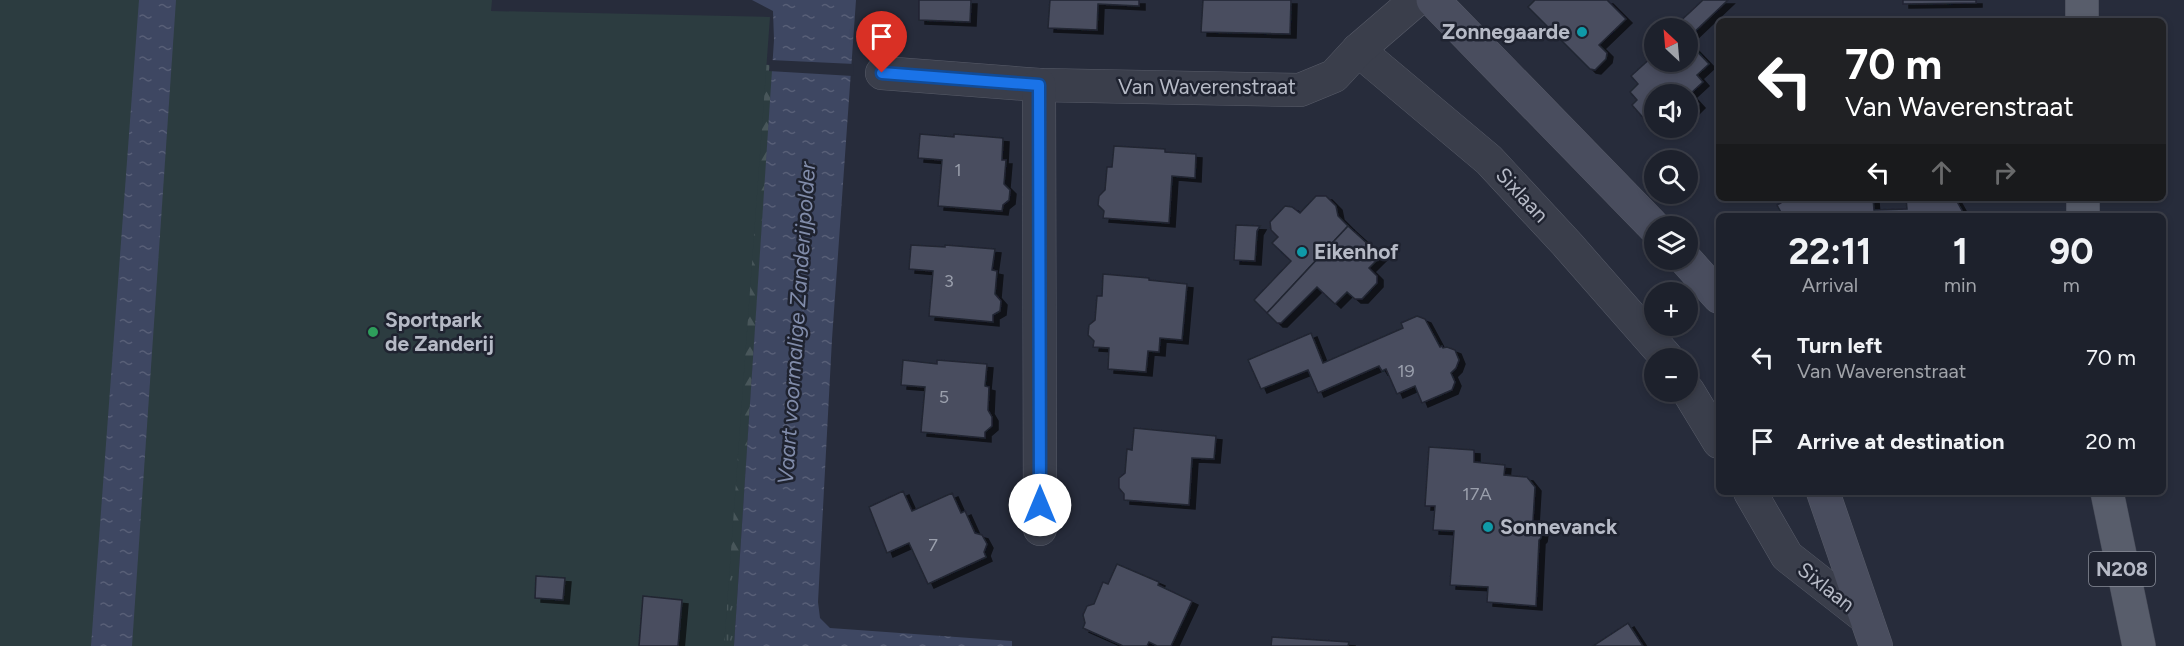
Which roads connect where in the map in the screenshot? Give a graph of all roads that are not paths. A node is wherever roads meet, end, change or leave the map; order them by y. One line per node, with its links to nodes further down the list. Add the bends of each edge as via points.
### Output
1 (1416, 0): 5 (street, Van Waverenstraat)
2 (1433, 0): 8 (street)
3 (2082, 0): 4 (main road)
4 (2082, 18)
5 (1358, 50): 7 (street, Van Waverenstraat, via 1334,76 1300,90); 11 (street, Sixlaan, via 1489,159)
6 (882, 73): 7 (street, Van Waverenstraat)
7 (1039, 85): 17 (street)
8 (1644, 217)
9 (1695, 270): 10 (street)
10 (1716, 294)
11 (1658, 348)
12 (1695, 402): 13 (street)
13 (1716, 437)
14 (1752, 495): 18 (street, Sixlaan, via 1787,556)
15 (1824, 495): 18 (street, Sixlaan)
16 (2109, 495): 19 (main road, N208)
17 (1040, 529)
18 (1871, 632)
19 (2139, 646)

